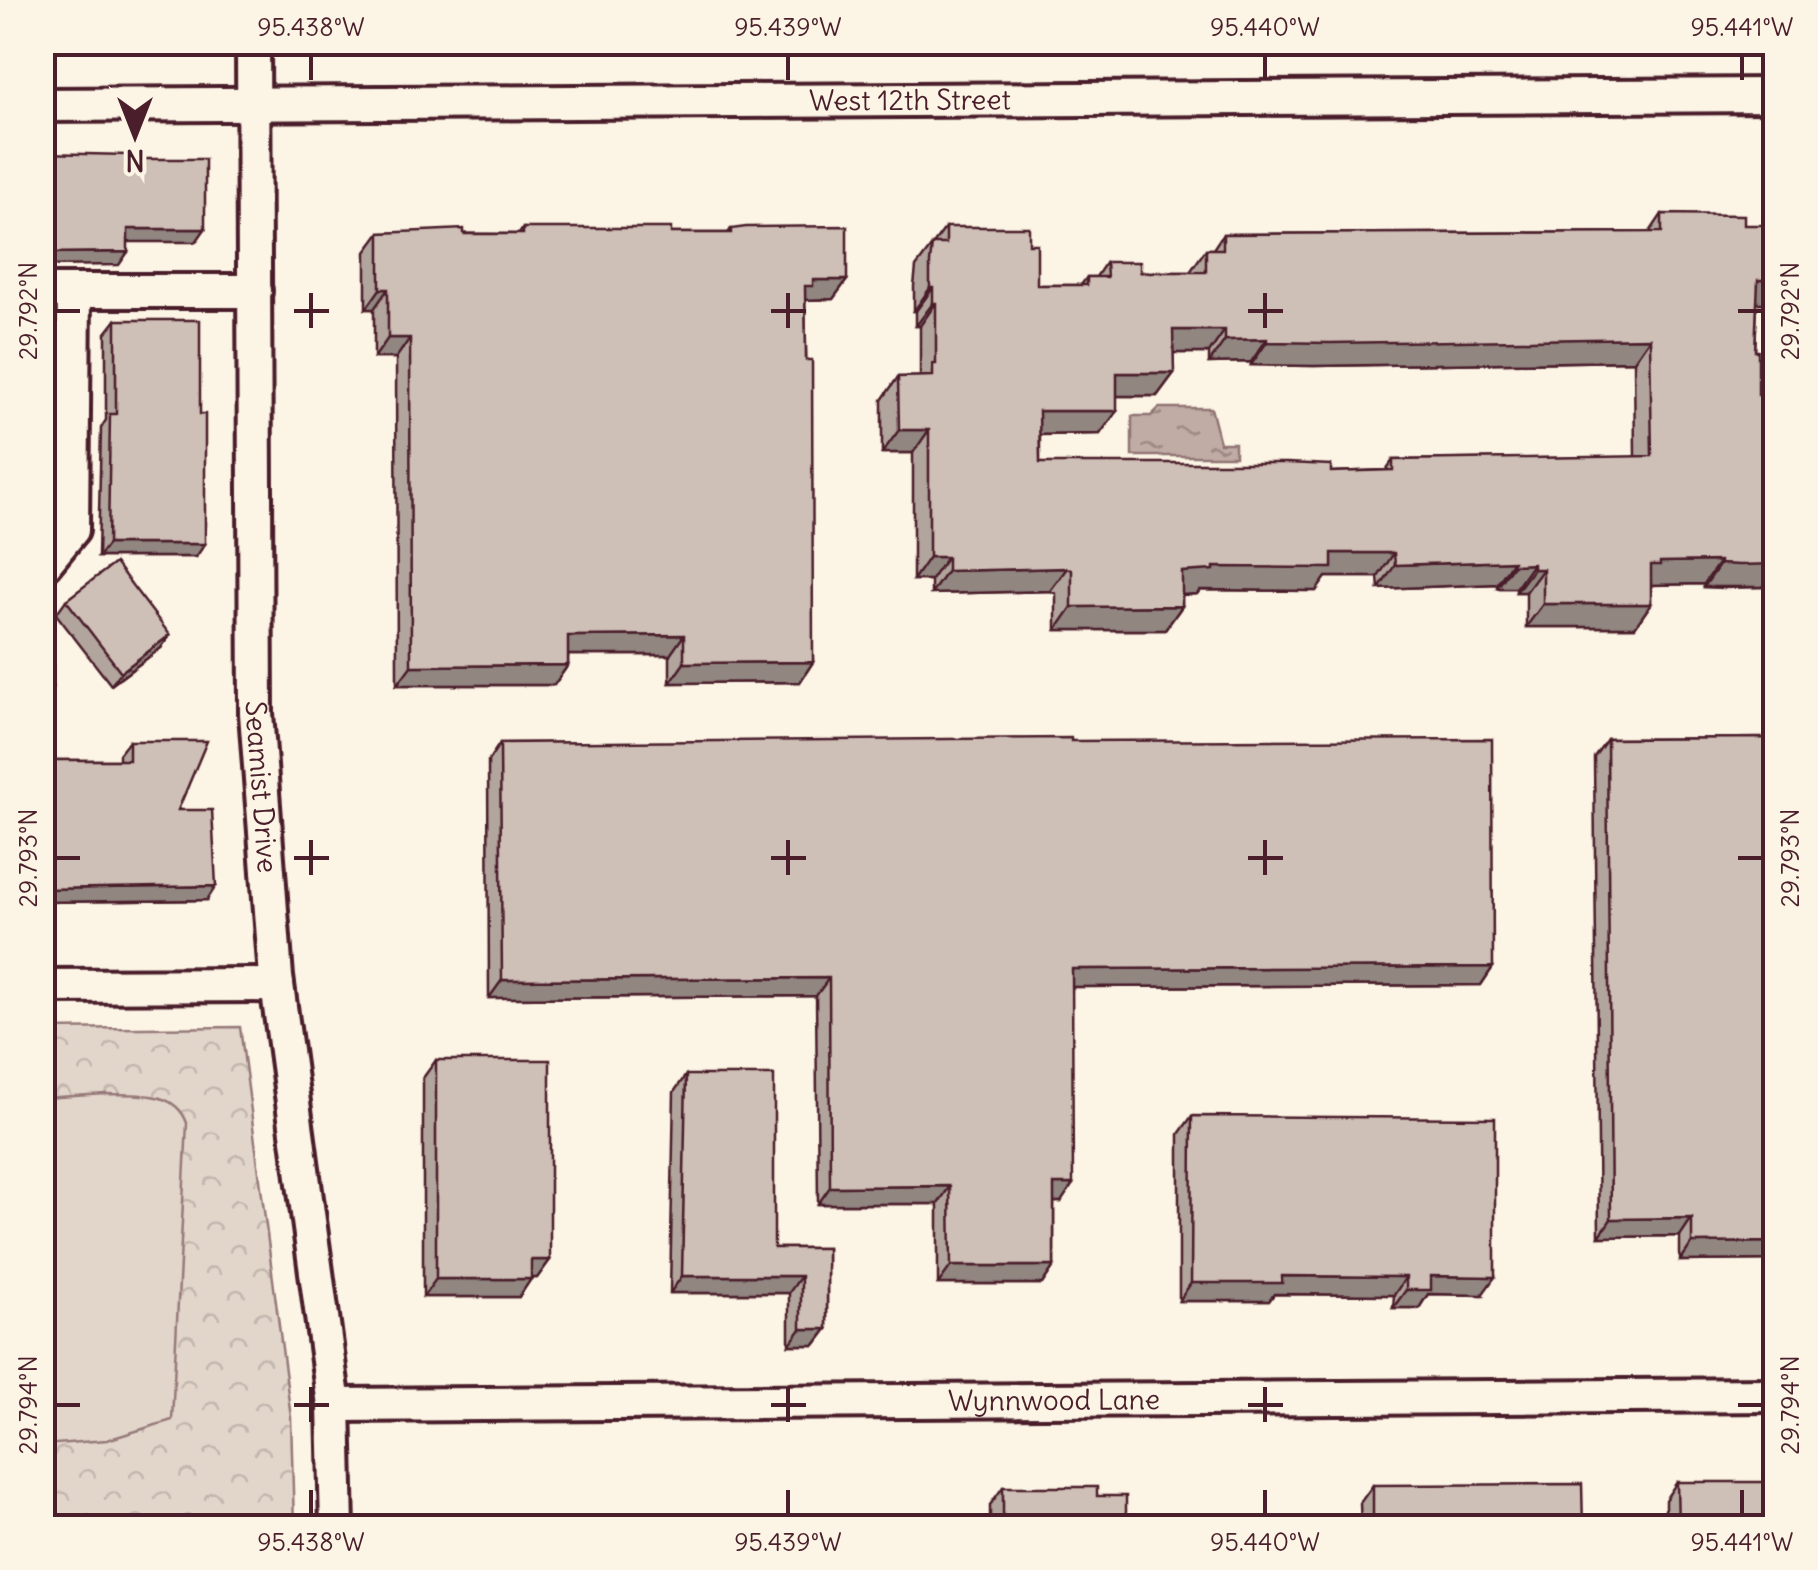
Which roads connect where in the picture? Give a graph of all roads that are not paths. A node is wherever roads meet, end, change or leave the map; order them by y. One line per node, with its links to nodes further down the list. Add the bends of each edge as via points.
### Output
1 (253, 42): 3 (street, Seamist Drive)
2 (1776, 96): 3 (street, West 12th Street)
3 (253, 104): 4 (street, West 12th Street); 5 (street, Seamist Drive)
4 (42, 105)
5 (255, 290): 6 (street); 8 (street, Seamist Drive, via 256,713)
6 (58, 291): 7 (street, via 72,530)
7 (42, 567)
8 (277, 984): 9 (street); 11 (street, Seamist Drive)
9 (42, 986)
10 (1776, 1395): 11 (street, Wynnwood Lane)
11 (334, 1404): 12 (street, Seamist Drive)
12 (337, 1528)

